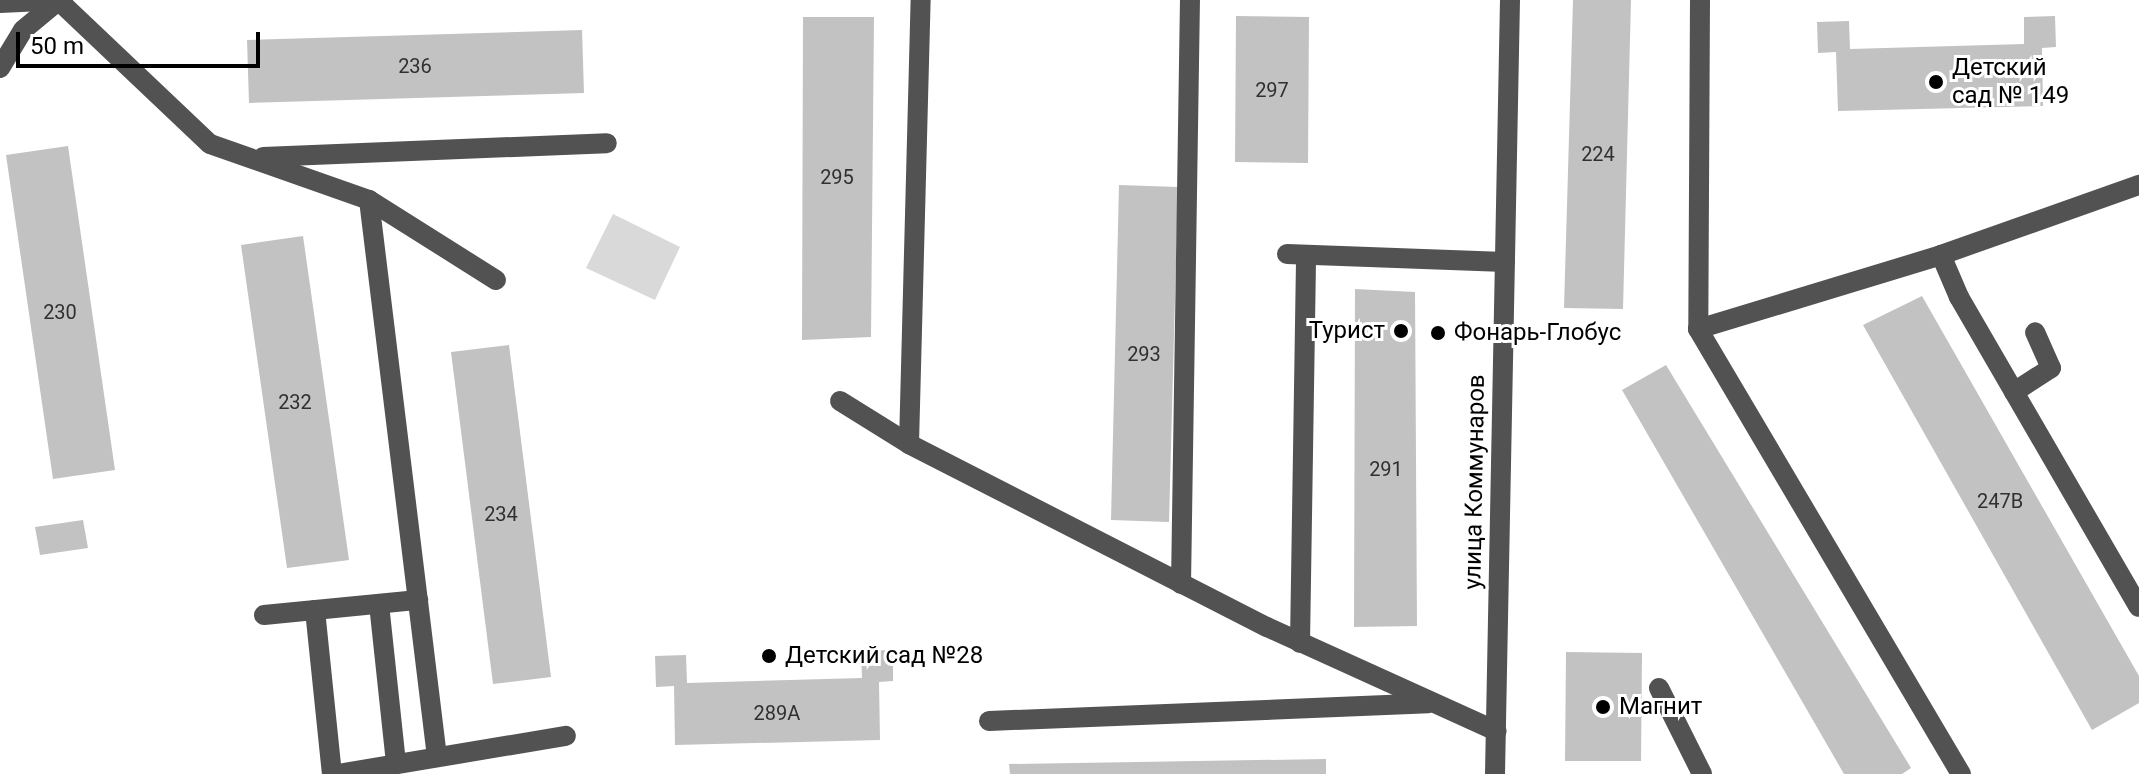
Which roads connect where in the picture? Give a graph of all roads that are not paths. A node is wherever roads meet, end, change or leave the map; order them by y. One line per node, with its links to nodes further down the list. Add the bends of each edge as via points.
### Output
1 (58, 0): 2 (street); 7 (street); 8 (street, via 23,30); 10 (street, via 210,144)
2 (66, 0)
3 (921, 0): 20 (street)
4 (1190, 0): 21 (street)
5 (1510, 0): 14 (street, улица Коммунаров)
6 (1700, 0): 16 (street)
7 (0, 3)
8 (0, 68)
9 (607, 143): 10 (street)
10 (251, 157): 12 (street)
11 (2139, 185): 13 (street)
12 (369, 200): 15 (street); 22 (street)
13 (1941, 255): 16 (street); 18 (street)
14 (1505, 262): 27 (street, via 1297,254); 31 (street, улица Коммунаров)
15 (496, 280)
16 (1698, 329): 38 (street)
17 (2035, 332): 18 (street, via 2051,368)
18 (2014, 392): 24 (street)
19 (840, 401): 20 (street)
20 (909, 444): 21 (street)
21 (1181, 584): 27 (street)
22 (418, 600): 23 (street); 33 (street)
23 (379, 604): 25 (street); 34 (street)
24 (2139, 607)
25 (315, 610): 26 (street); 35 (street)
26 (264, 615)
27 (1300, 643): 29 (street)
28 (1659, 688): 37 (street)
29 (1433, 703): 30 (street); 31 (street)
30 (989, 721)
31 (1496, 731): 36 (street, улица Коммунаров)
32 (566, 736): 33 (street)
33 (437, 757): 34 (street)
34 (396, 764): 35 (street)
35 (341, 774)
36 (1495, 774)
37 (1702, 774)
38 (1961, 774)

